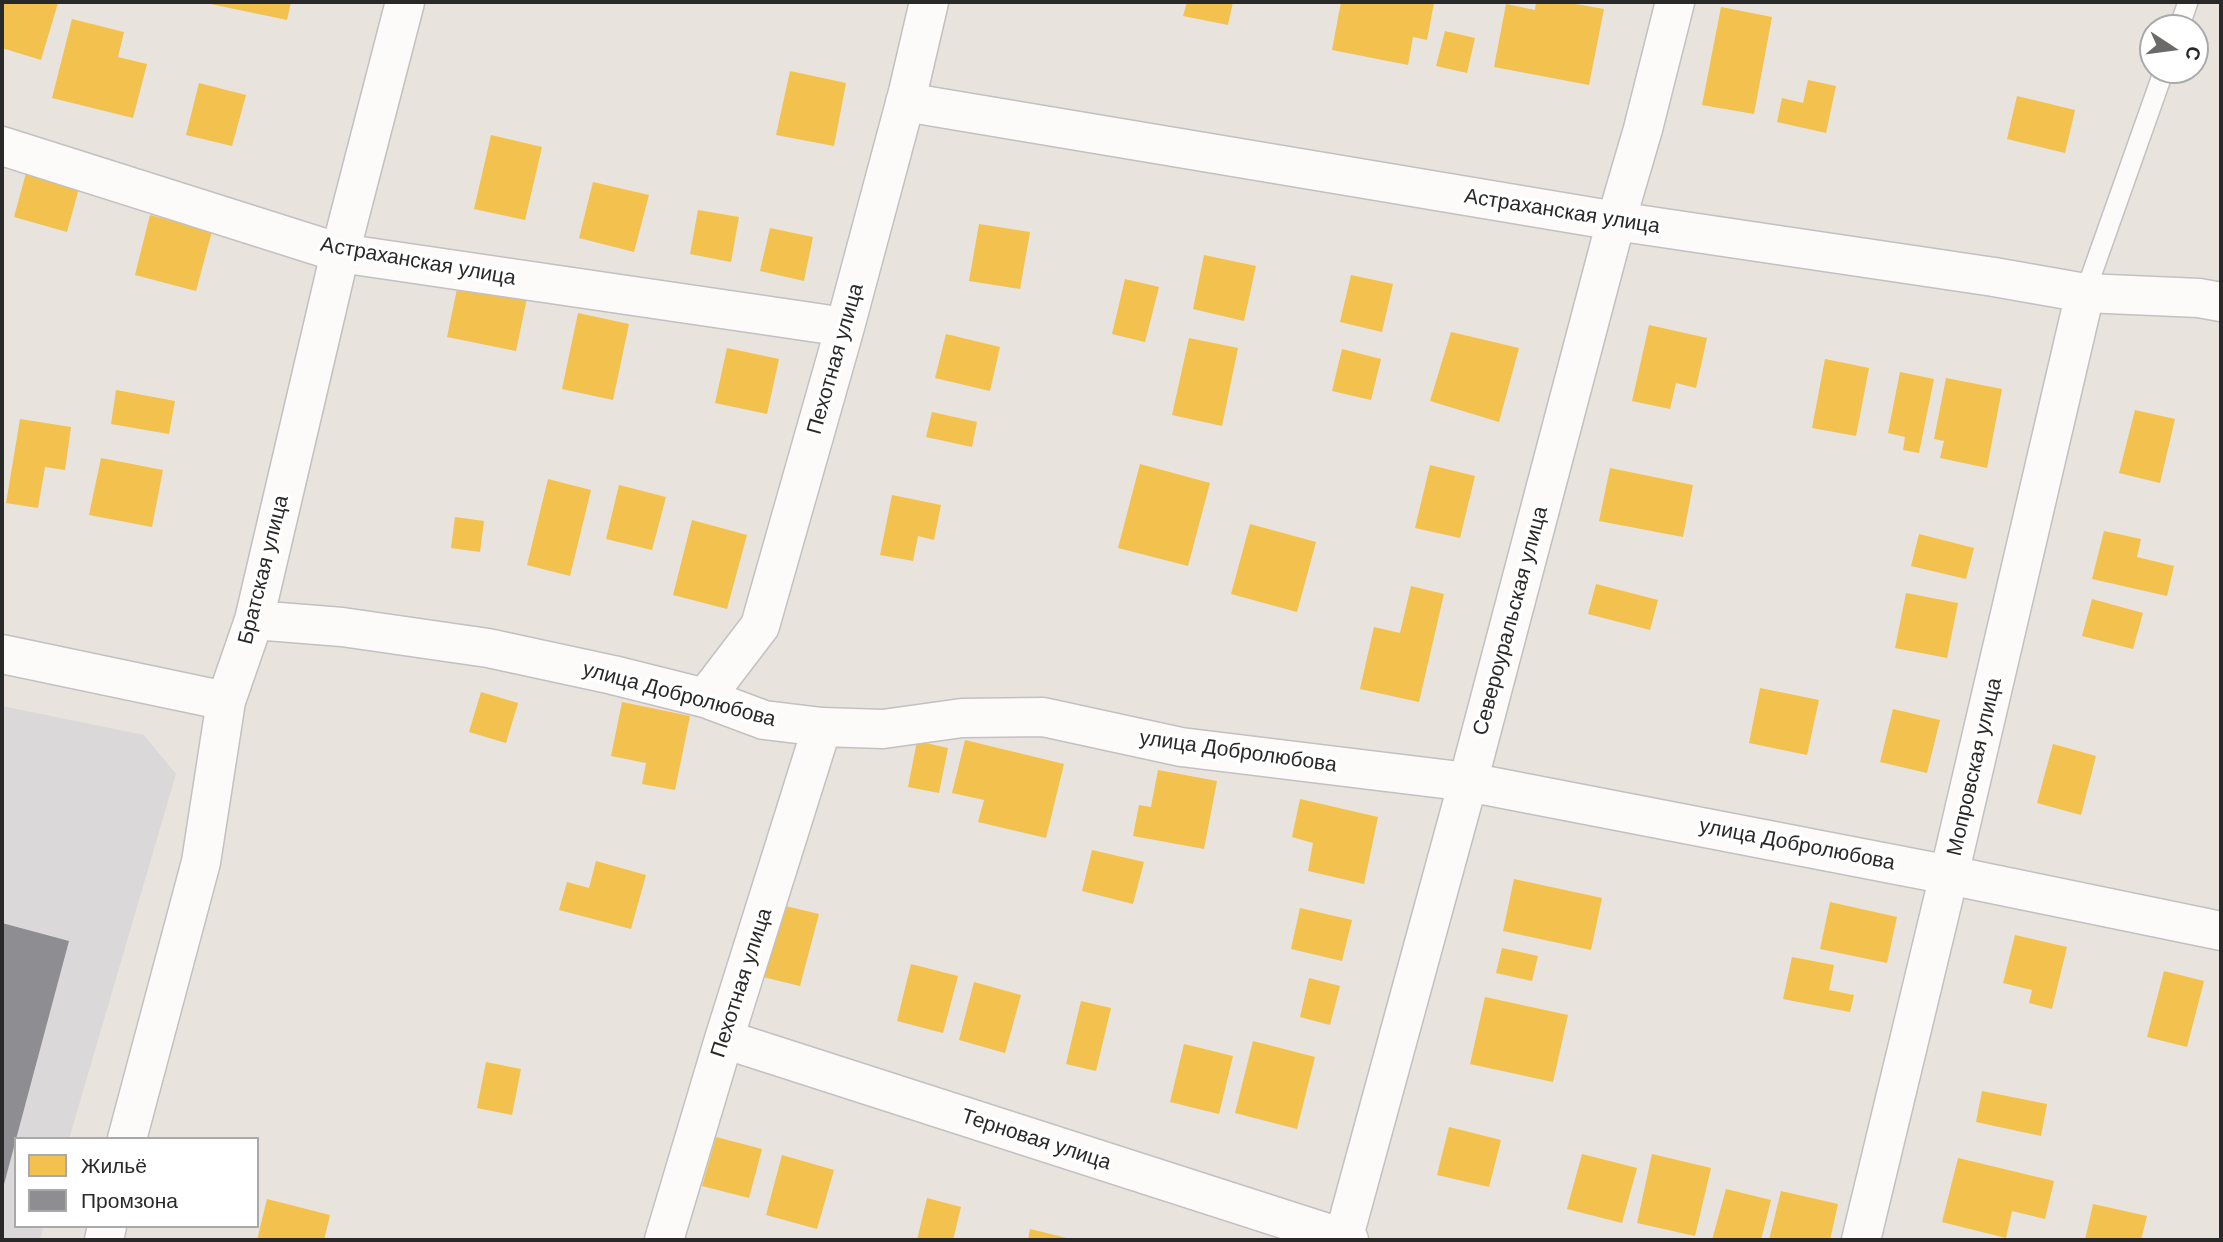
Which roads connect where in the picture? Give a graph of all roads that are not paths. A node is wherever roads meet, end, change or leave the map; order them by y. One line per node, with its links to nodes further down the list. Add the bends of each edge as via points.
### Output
1 (405, 2): 8 (street, Братская улица)
2 (929, 2): 5 (street, Пехотная улица)
3 (1675, 2): 7 (street, Североуральская улица)
4 (2159, 84): 9 (lane)
5 (905, 102): 7 (street, Астраханская улица); 11 (street, Пехотная улица)
6 (2, 146): 8 (street, Астраханская улица)
7 (1616, 221): 9 (street, Астраханская улица); 17 (street, Североуральская улица)
8 (340, 253): 11 (street, Астраханская улица); 12 (street, Братская улица)
9 (2085, 293): 10 (street, Астраханская улица); 18 (street, Мопровская улица)
10 (2221, 302)
11 (845, 327): 14 (street, Пехотная улица, via 760,626)
12 (254, 620): 14 (street, улица Добролюбова, via 342,627 488,648); 15 (street, Братская улица)
13 (2, 654): 15 (street)
14 (705, 698): 16 (street, улица Добролюбова, via 764,720)
15 (226, 701): 21 (street, Братская улица, via 201,862)
16 (822, 727): 17 (street, улица Добролюбова, via 883,729 962,718 1043,717 1181,747); 20 (street, Пехотная улица)
17 (1468, 782): 18 (street, улица Добролюбова); 23 (street, Североуральская улица)
18 (1950, 875): 19 (street, улица Добролюбова); 24 (street, Мопровская улица)
19 (2221, 931)
20 (724, 1039): 22 (street, Пехотная улица); 23 (street, Терновая улица)
21 (128, 1137)
22 (664, 1240)
23 (1345, 1240)
24 (1861, 1240)

